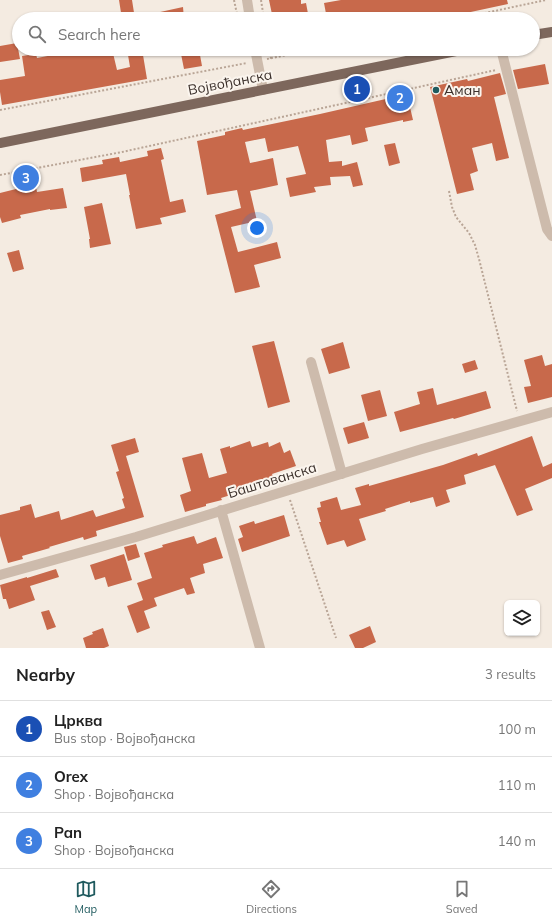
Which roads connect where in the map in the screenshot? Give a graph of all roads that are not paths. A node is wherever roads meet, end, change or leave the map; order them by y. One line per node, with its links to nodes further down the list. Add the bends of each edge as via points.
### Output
1 (247, 0): 2 (street)
2 (249, 12)
3 (552, 32): 4 (main road)
4 (540, 35)
5 (257, 56): 8 (street)
6 (431, 56): 8 (main road, Војвођанска)
7 (502, 56): 10 (street, via 547,229)
8 (263, 90): 9 (main road, Војвођанска)
9 (0, 143)
10 (552, 236)
11 (311, 362): 13 (street)
12 (552, 412): 13 (street, Баштованска)
13 (342, 474): 14 (street, Баштованска)
14 (221, 510): 15 (street, Баштованска); 16 (street)
15 (0, 575)
16 (260, 648)

